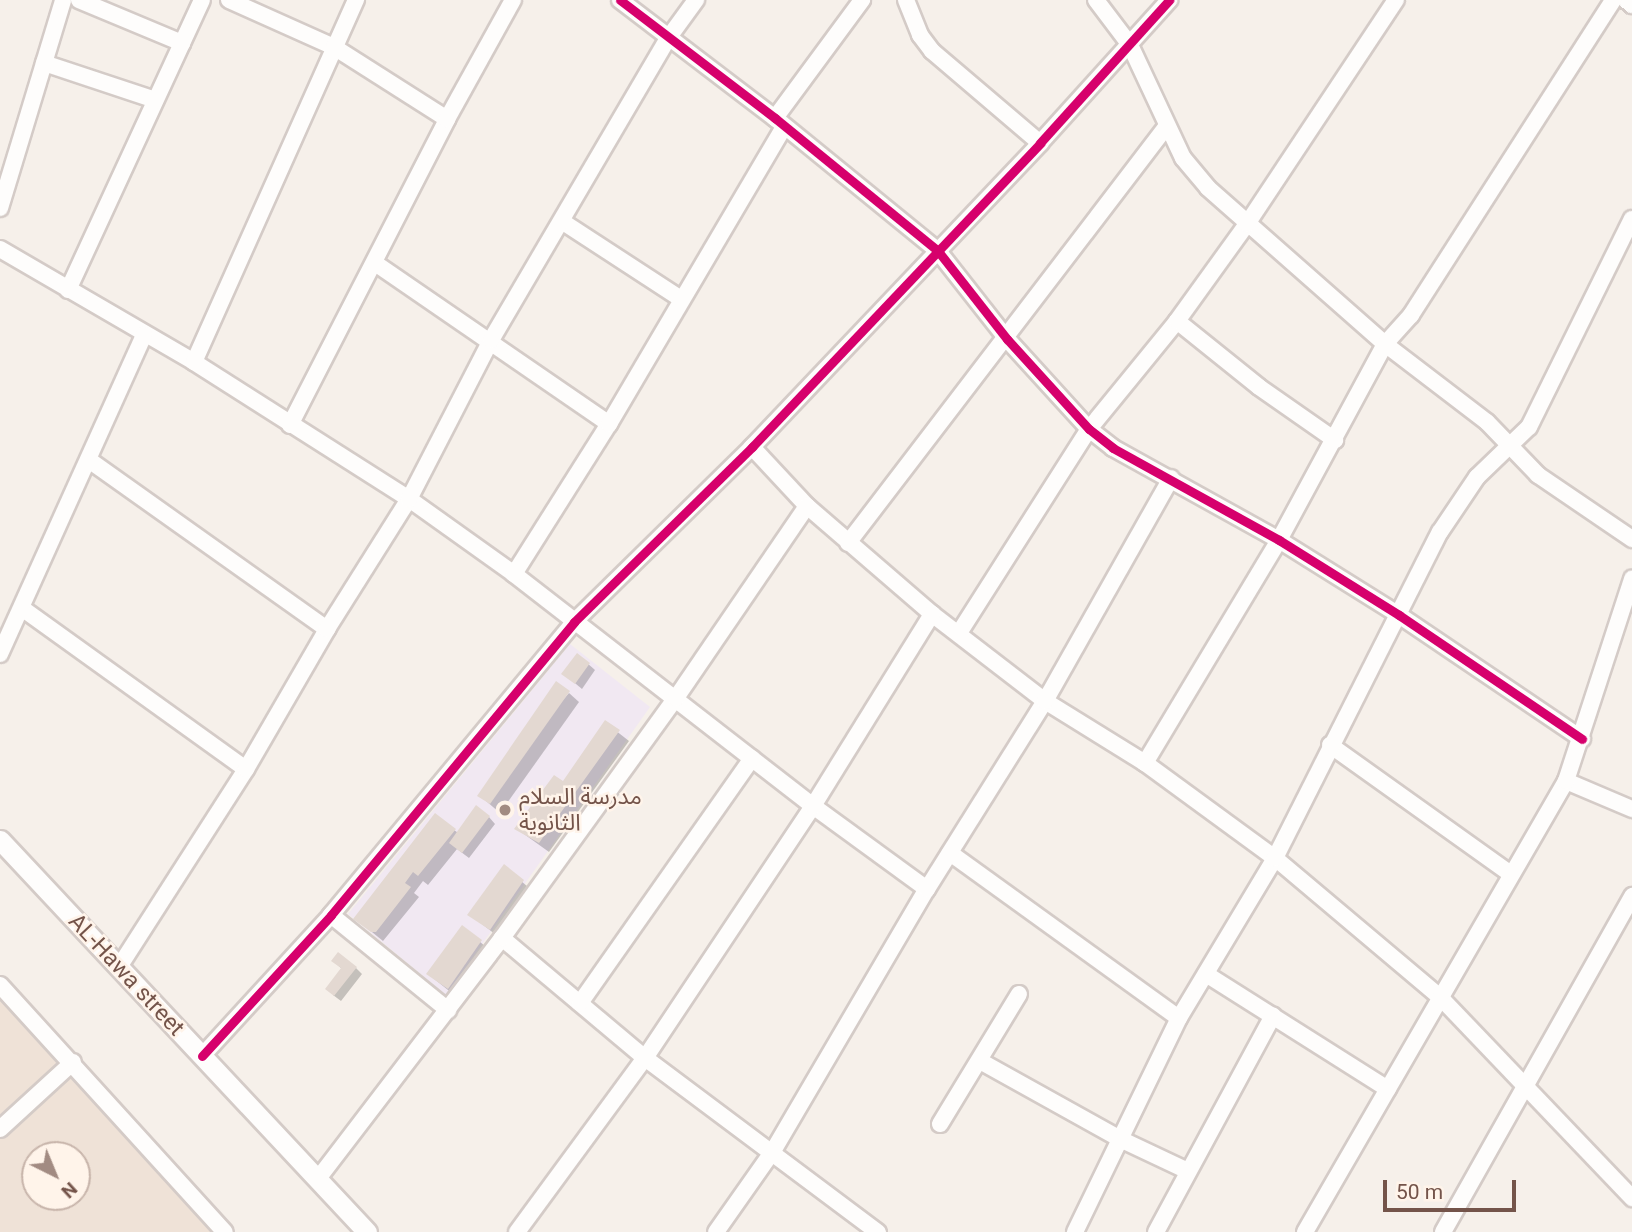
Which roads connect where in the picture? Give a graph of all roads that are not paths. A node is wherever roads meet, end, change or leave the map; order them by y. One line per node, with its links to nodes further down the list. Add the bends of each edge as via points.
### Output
1 (63, 0): 21 (street)
2 (79, 0): 18 (street)
3 (202, 0): 18 (street)
4 (229, 0): 20 (street)
5 (356, 0): 20 (street)
6 (513, 0): 23 (street)
7 (620, 0): 17 (street)
8 (696, 0): 17 (street)
9 (862, 0): 24 (street)
10 (1096, 0): 19 (street)
11 (1169, 0): 19 (street)
12 (1396, 0): 30 (street)
13 (1613, 0): 40 (street, via 1411,315)
14 (1626, 0): 16 (street)
15 (913, 4): 26 (street, via 920,35 932,51)
16 (1632, 5)
17 (669, 37): 24 (street); 29 (street)
18 (182, 43): 22 (street)
19 (1130, 45): 25 (street); 26 (street)
20 (334, 47): 23 (street); 41 (street)
21 (44, 63): 22 (street); 27 (street)
22 (155, 100): 34 (street)
23 (447, 119): 33 (street)
24 (779, 122): 32 (street); 35 (street)
25 (1166, 127): 30 (street, via 1195,174); 38 (street)
26 (1040, 143): 32 (street)
27 (0, 208)
28 (1632, 219): 46 (street, via 1529,427)
29 (563, 222): 35 (street); 39 (street)
30 (1247, 224): 36 (street); 40 (street)
31 (0, 249): 34 (street)
32 (938, 251): 38 (street); 47 (street)
33 (375, 263): 39 (street); 43 (street)
34 (68, 290): 37 (street)
35 (681, 299): 42 (street)
36 (1177, 321): 44 (street); 45 (street)
37 (144, 335): 41 (street); 48 (street)
38 (1007, 339): 44 (street); 54 (street)
39 (491, 340): 42 (street); 50 (street)
40 (1385, 344): 45 (street); 46 (street, via 1487,422)
41 (194, 362): 43 (street)
42 (609, 424): 55 (street)
43 (290, 425): 50 (street)
44 (1088, 429): 49 (street, via 1113,448); 62 (street)
45 (1335, 440): 53 (street)
46 (1507, 446): 52 (street, via 1538,475); 59 (street, via 1454,509)
47 (752, 447): 51 (street); 60 (street)
48 (89, 460): 57 (street); 61 (street)
49 (1171, 478): 53 (street); 65 (street)
50 (409, 499): 55 (street); 61 (street)
51 (807, 506): 54 (street); 64 (street)
52 (1632, 539)
53 (1279, 540): 59 (street); 69 (street)
54 (848, 544): 58 (street)
55 (514, 574): 60 (street)
56 (1632, 579): 66 (street)
57 (23, 609): 63 (street); 70 (street)
58 (932, 614): 62 (street); 72 (street)
59 (1399, 615): 66 (street); 67 (street)
60 (574, 622): 64 (street); 80 (street)
61 (327, 629): 70 (street)
62 (959, 633): 65 (street)
63 (0, 654)
64 (676, 698): 68 (street); 81 (street)
65 (1045, 701): 69 (street); 75 (street)
66 (1582, 739): 71 (street)
67 (1330, 745): 76 (street); 77 (street)
68 (752, 758): 72 (street); 87 (street)
69 (1145, 763): 76 (street)
70 (246, 769): 82 (street)
71 (1566, 781): 73 (street); 77 (street)
72 (813, 806): 78 (street); 92 (street)
73 (1632, 809)
74 (0, 840): 82 (street, AL-Hawa street)
75 (950, 853): 78 (street); 90 (street)
76 (1275, 858): 83 (street); 86 (street)
77 (1511, 874): 86 (street)
78 (927, 889): 100 (street)
79 (1632, 896): 95 (street)
80 (331, 915): 88 (street); 91 (street)
81 (502, 937): 87 (street); 88 (street)
82 (119, 967): 91 (street, AL-Hawa street)
83 (1206, 974): 89 (street); 90 (street)
84 (0, 985): 94 (street)
85 (1019, 994): 93 (street)
86 (1441, 998): 95 (street); 96 (street)
87 (580, 1003): 92 (street)
88 (448, 1010): 102 (street)
89 (1273, 1016): 96 (street); 101 (street)
90 (1179, 1018): 99 (street)
91 (202, 1056): 102 (street, AL-Hawa street)
92 (645, 1058): 100 (street); 106 (street)
93 (980, 1061): 97 (street); 99 (street)
94 (72, 1062): 98 (street); 104 (street)
95 (1524, 1088): 103 (street); 112 (street)
96 (1388, 1089): 111 (street)
97 (940, 1124)
98 (0, 1129)
99 (1120, 1139): 101 (street); 109 (street)
100 (773, 1151): 107 (street); 108 (street)
101 (1188, 1171): 110 (street)
102 (317, 1180): 105 (street, AL-Hawa street)
103 (1629, 1187)
104 (225, 1232)
105 (367, 1232)
106 (517, 1232)
107 (716, 1232)
108 (878, 1232)
109 (1075, 1232)
110 (1156, 1232)
111 (1304, 1232)
112 (1443, 1232)

